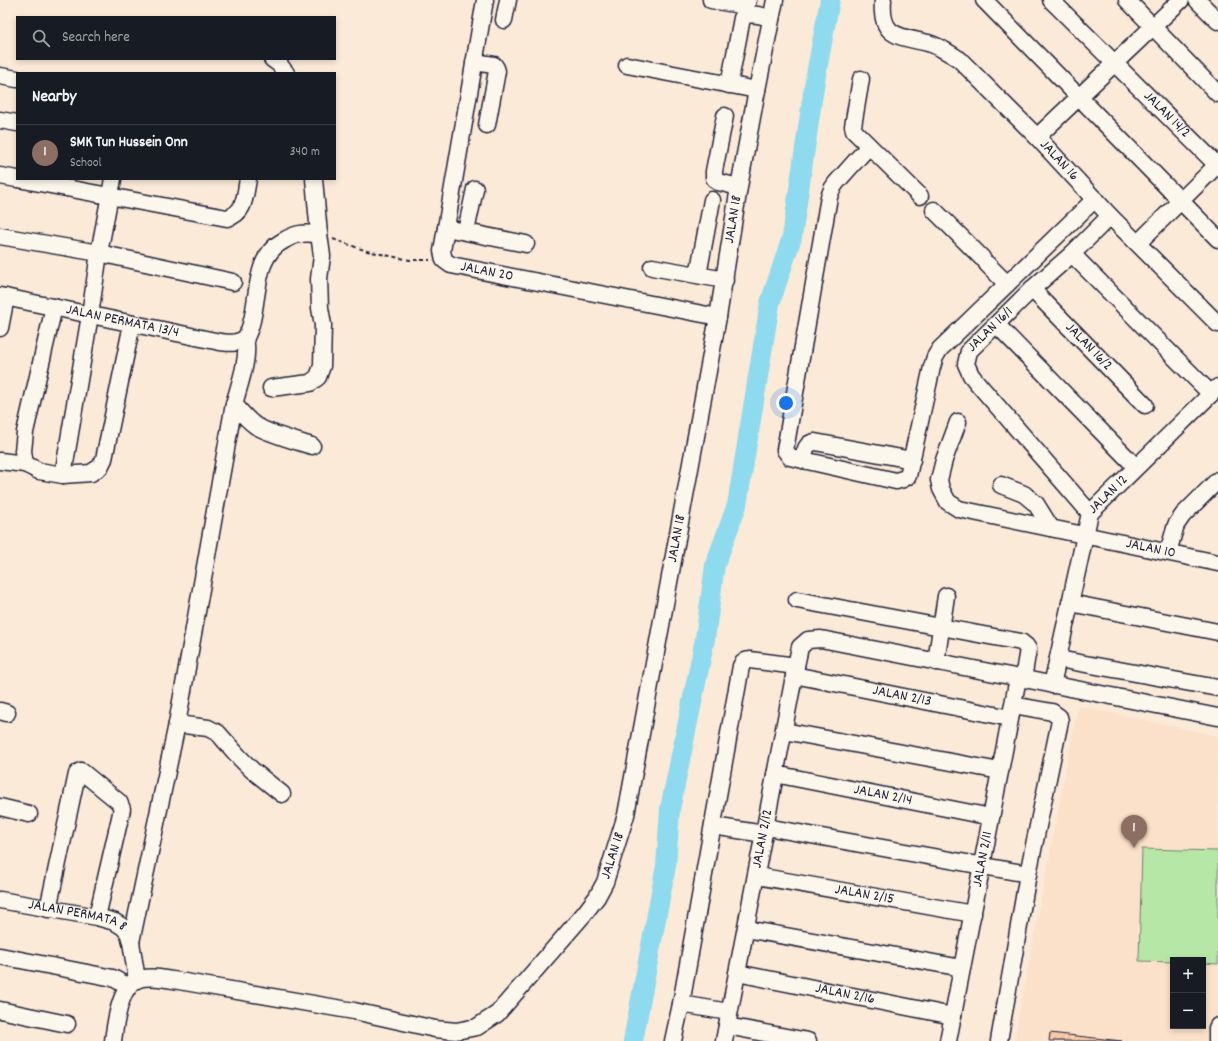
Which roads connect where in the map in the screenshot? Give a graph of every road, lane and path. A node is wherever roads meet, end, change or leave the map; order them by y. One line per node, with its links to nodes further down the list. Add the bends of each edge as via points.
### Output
1 (485, 0): 17 (street, JALAN 20)
2 (508, 0): 13 (street)
3 (711, 0): 4 (street, via 746,6)
4 (748, 0)
5 (774, 0): 12 (street, JALAN 18)
6 (883, 0): 32 (street, JALAN 16, via 885,23 891,32 947,51 959,59)
7 (984, 0): 27 (street)
8 (1051, 0): 18 (street, JALAN 14/2)
9 (1127, 0): 15 (street)
10 (1181, 0): 15 (street)
11 (1197, 0): 14 (street)
12 (771, 18): 24 (street, via 750,14 742,18); 25 (street, JALAN 18)
13 (504, 20)
14 (1218, 21)
15 (1152, 27): 18 (street); 26 (street)
16 (273, 60): 20 (street)
17 (474, 62): 31 (street, via 494,65 497,71); 50 (street, JALAN 20)
18 (1114, 63): 27 (street); 34 (street, JALAN 14/2)
19 (627, 65): 24 (street)
20 (285, 72)
21 (0, 76): 22 (street)
22 (16, 79)
23 (861, 79): 33 (street, via 853,126 854,131)
24 (729, 85): 25 (street)
25 (757, 90): 41 (street, JALAN 18)
26 (1218, 94)
27 (1079, 97): 32 (street); 47 (street)
28 (725, 116): 41 (street, via 714,178 718,182)
29 (0, 120): 30 (street)
30 (16, 123)
31 (487, 125)
32 (1037, 137): 45 (street, JALAN 16)
33 (869, 146): 44 (street); 81 (street, via 836,183 829,197 785,450 790,457)
34 (1218, 165): 47 (street)
35 (0, 176): 36 (street)
36 (16, 179)
37 (23, 180): 43 (street)
38 (113, 180): 43 (street)
39 (248, 180): 43 (street, via 240,211 227,218)
40 (314, 180): 52 (street)
41 (739, 187): 62 (street, JALAN 18)
42 (475, 190): 51 (street)
43 (110, 196): 57 (street)
44 (920, 196)
45 (1095, 199): 49 (street, JALAN 16); 64 (street)
46 (712, 200): 61 (street)
47 (1180, 200): 54 (street); 55 (street)
48 (934, 210): 64 (street)
49 (1110, 216): 55 (street, JALAN 16); 58 (street, JALAN 16/1)
50 (446, 228): 51 (street); 59 (street, JALAN 20, via 442,250)
51 (466, 231): 56 (street)
52 (319, 234): 59 (path, via 367,251 410,260); 74 (street, via 290,237 271,250 261,271 252,324); 75 (street, via 322,256 319,279 323,325 322,366 318,378 310,383)
53 (0, 236): 57 (street)
54 (1218, 239)
55 (1138, 243): 71 (street, JALAN 16)
56 (526, 244)
57 (99, 253): 63 (street); 68 (street)
58 (1072, 254): 65 (street, JALAN 16/1); 76 (street)
59 (444, 260): 69 (street, JALAN 20, via 451,265)
60 (652, 267): 61 (street)
61 (698, 276): 62 (street)
62 (725, 280): 69 (street, JALAN 18)
63 (234, 282)
64 (1007, 284): 82 (street, via 940,349 935,357)
65 (1032, 289): 72 (street, JALAN 16/1); 78 (street, JALAN 16/2)
66 (3, 296): 67 (street, JALAN PERMATA 13/4); 73 (street)
67 (54, 307): 68 (street, JALAN PERMATA 13/4); 84 (street, via 25,432)
68 (90, 315): 70 (street, JALAN PERMATA 13/4); 86 (street)
69 (718, 318): 129 (street, JALAN 18, via 626,815 605,882 584,914 497,1014 477,1027 456,1031 159,978 147,978)
70 (132, 324): 74 (street, JALAN PERMATA 13/4, via 232,343); 86 (street, via 104,459 100,467 91,473)
71 (1218, 324)
72 (997, 325): 85 (street); 89 (street, JALAN 16/1, via 969,351 966,364 971,376)
73 (0, 328)
74 (245, 339): 77 (street, via 246,358)
75 (271, 388)
76 (1214, 390): 85 (street, JALAN 12)
77 (234, 404): 80 (street, via 256,426); 107 (street)
78 (1145, 405)
79 (958, 422): 90 (street, JALAN 10, via 939,480 948,502 959,509)
80 (312, 446)
81 (803, 460): 82 (street, via 806,448 811,442); 82 (street, via 896,481 908,476)
82 (912, 460)
83 (0, 461): 84 (street)
84 (25, 464): 86 (street, via 39,471)
85 (1136, 467): 89 (street, JALAN 12)
86 (63, 475)
87 (1218, 480): 92 (street, via 1179,520)
88 (1001, 485): 90 (street, via 1024,494 1036,504)
89 (1090, 513): 91 (street, JALAN 12)
90 (1051, 528): 91 (street, JALAN 10)
91 (1085, 535): 92 (street, JALAN 10); 96 (street, JALAN 12)
92 (1168, 552): 93 (street, JALAN 10)
93 (1218, 563)
94 (946, 596): 97 (street)
95 (797, 600): 97 (street)
96 (1070, 603): 98 (street); 99 (street, JALAN 12)
97 (942, 627): 100 (street); 102 (street, JALAN 2/11, via 1021,642 1028,649)
98 (1218, 632)
99 (1058, 659): 103 (street, JALAN 12); 104 (street)
100 (936, 662): 101 (street, JALAN 2/12, via 821,639 808,640 800,647); 102 (street)
101 (795, 670): 105 (street, JALAN 2/13); 108 (street, JALAN 2/12); 115 (street, JALAN 2/13, via 750,660 743,662)
102 (1020, 679): 103 (street); 105 (street, JALAN 2/11)
103 (1052, 685): 106 (street)
104 (1218, 686)
105 (1011, 712): 109 (street, JALAN 2/11); 118 (street, JALAN 2/13, via 1052,712 1059,717 1060,722)
106 (1218, 717)
107 (177, 724): 111 (street, via 208,728 218,733 248,766); 125 (street)
108 (784, 731): 109 (street); 110 (street, JALAN 2/12)
109 (1000, 771): 114 (street, JALAN 2/11)
110 (775, 774): 114 (street, JALAN 2/14); 116 (street, JALAN 2/12)
111 (282, 794)
112 (0, 807): 113 (street)
113 (29, 814)
114 (991, 817): 117 (street, JALAN 2/11)
115 (713, 826): 116 (street); 130 (street)
116 (765, 830): 117 (street); 119 (street, JALAN 2/12)
117 (982, 866): 118 (street); 122 (street, JALAN 2/11)
118 (1028, 874): 140 (street)
119 (757, 876): 122 (street, JALAN 2/15); 124 (street, JALAN 2/12)
120 (0, 900): 121 (street, JALAN PERMATA 8)
121 (48, 909): 123 (street, JALAN PERMATA 8); 123 (street, via 77,774 81,771 120,802 122,809)
122 (973, 914): 127 (street, JALAN 2/11)
123 (97, 917): 125 (street, JALAN PERMATA 8, via 123,927 128,932)
124 (746, 929): 127 (street); 128 (street, JALAN 2/12)
125 (131, 942): 129 (street, JALAN PERMATA 8)
126 (0, 956): 129 (street)
127 (962, 968): 132 (street, JALAN 2/11)
128 (737, 973): 132 (street, JALAN 2/16); 134 (street, JALAN 2/12)
129 (133, 983): 136 (street, via 126,990 119,1007)
130 (681, 1004): 134 (street); 137 (street)
131 (0, 1010): 133 (street)
132 (953, 1016): 139 (street, JALAN 2/11)
133 (68, 1024)
134 (727, 1026): 138 (street)
135 (1218, 1026): 141 (street)
136 (113, 1041)
137 (673, 1041)
138 (808, 1041)
139 (948, 1041)
140 (999, 1041)
141 (1217, 1041)

